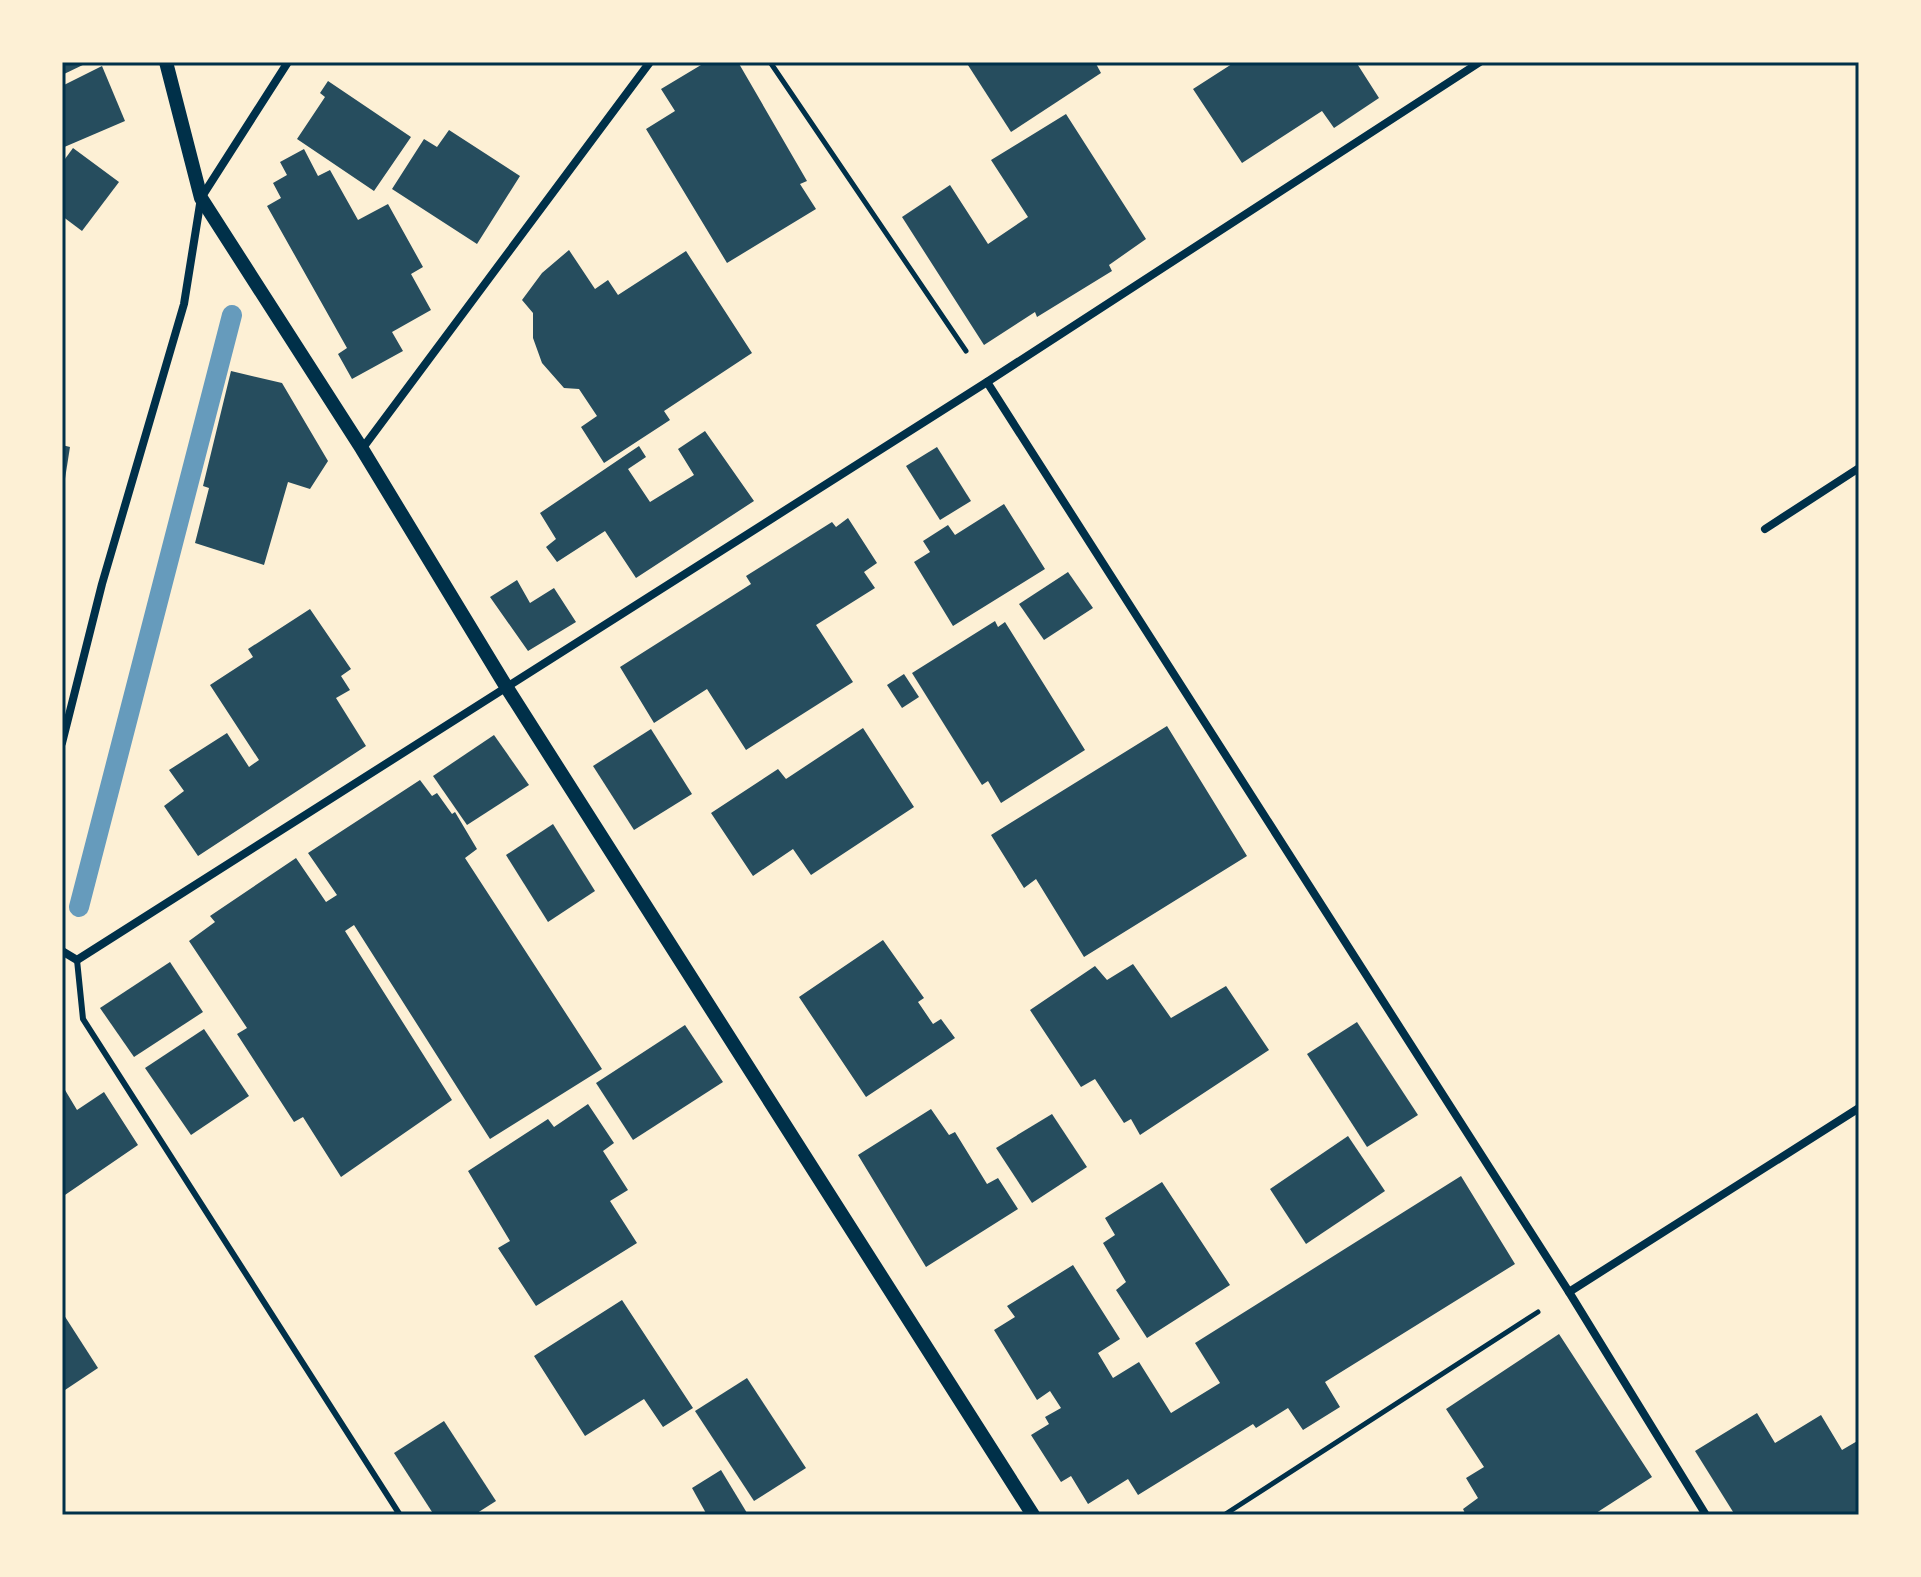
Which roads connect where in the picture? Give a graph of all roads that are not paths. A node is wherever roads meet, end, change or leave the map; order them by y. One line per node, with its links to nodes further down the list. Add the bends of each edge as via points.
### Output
1 (166, 62): 5 (street)
2 (288, 62): 5 (street)
3 (650, 62): 7 (street)
4 (1480, 62): 6 (street)
5 (201, 198): 7 (street); 11 (street, via 184,304 102,584)
6 (987, 382): 10 (street); 15 (street)
7 (362, 449): 10 (street)
8 (1859, 468): 9 (street)
9 (1765, 529)
10 (507, 688): 13 (street); 17 (street)
11 (62, 743)
12 (62, 951): 13 (street)
13 (77, 960): 16 (lane, via 83,1019)
14 (1859, 1108): 15 (street)
15 (1569, 1292): 18 (street)
16 (400, 1515)
17 (1033, 1515)
18 (1706, 1515)

